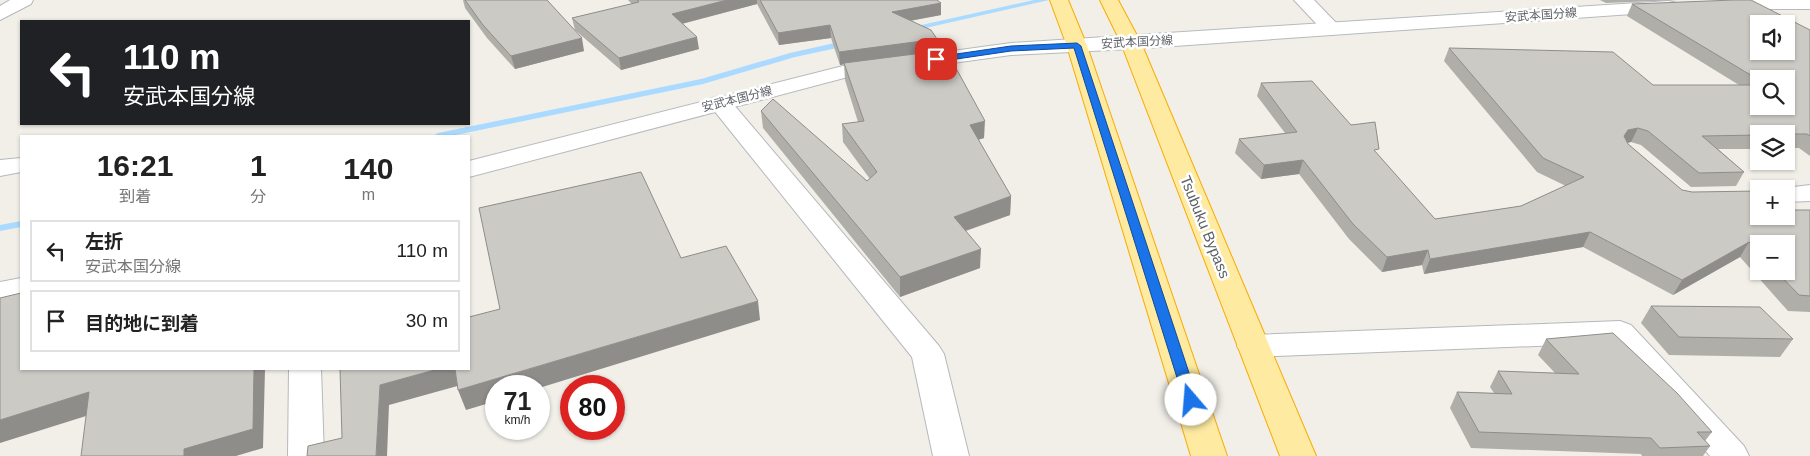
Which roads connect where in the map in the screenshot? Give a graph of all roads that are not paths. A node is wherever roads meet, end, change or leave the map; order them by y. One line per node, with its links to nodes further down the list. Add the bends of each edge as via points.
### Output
1 (24, 0): 7 (main road)
2 (1059, 0): 11 (highway)
3 (1109, 0): 10 (highway, Tsubuku Bypass)
4 (1303, 0): 9 (main road)
5 (1810, 3): 8 (main road, via 1745,4)
6 (1689, 6): 9 (main road, 安武本国分線)
7 (0, 14)
8 (1772, 15)
9 (1332, 29): 10 (main road, 安武本国分線)
10 (1131, 43): 11 (main road, 安武本国分線); 20 (highway, Tsubuku Bypass)
11 (1077, 46): 12 (main road, 安武本国分線, via 1011,49 843,72); 24 (highway)
12 (720, 103): 15 (main road, 安武本国分線); 23 (main road, via 928,354)
13 (20, 165): 14 (main road)
14 (0, 168)
15 (470, 169)
16 (1810, 193): 17 (main road)
17 (1795, 194)
18 (20, 287): 19 (main road)
19 (0, 292)
20 (1253, 346): 25 (highway, Tsubuku Bypass); 26 (main road, via 1620,332)
21 (305, 370): 22 (main road)
22 (306, 456)
23 (951, 456)
24 (1209, 456)
25 (1298, 456)
26 (1731, 456)

